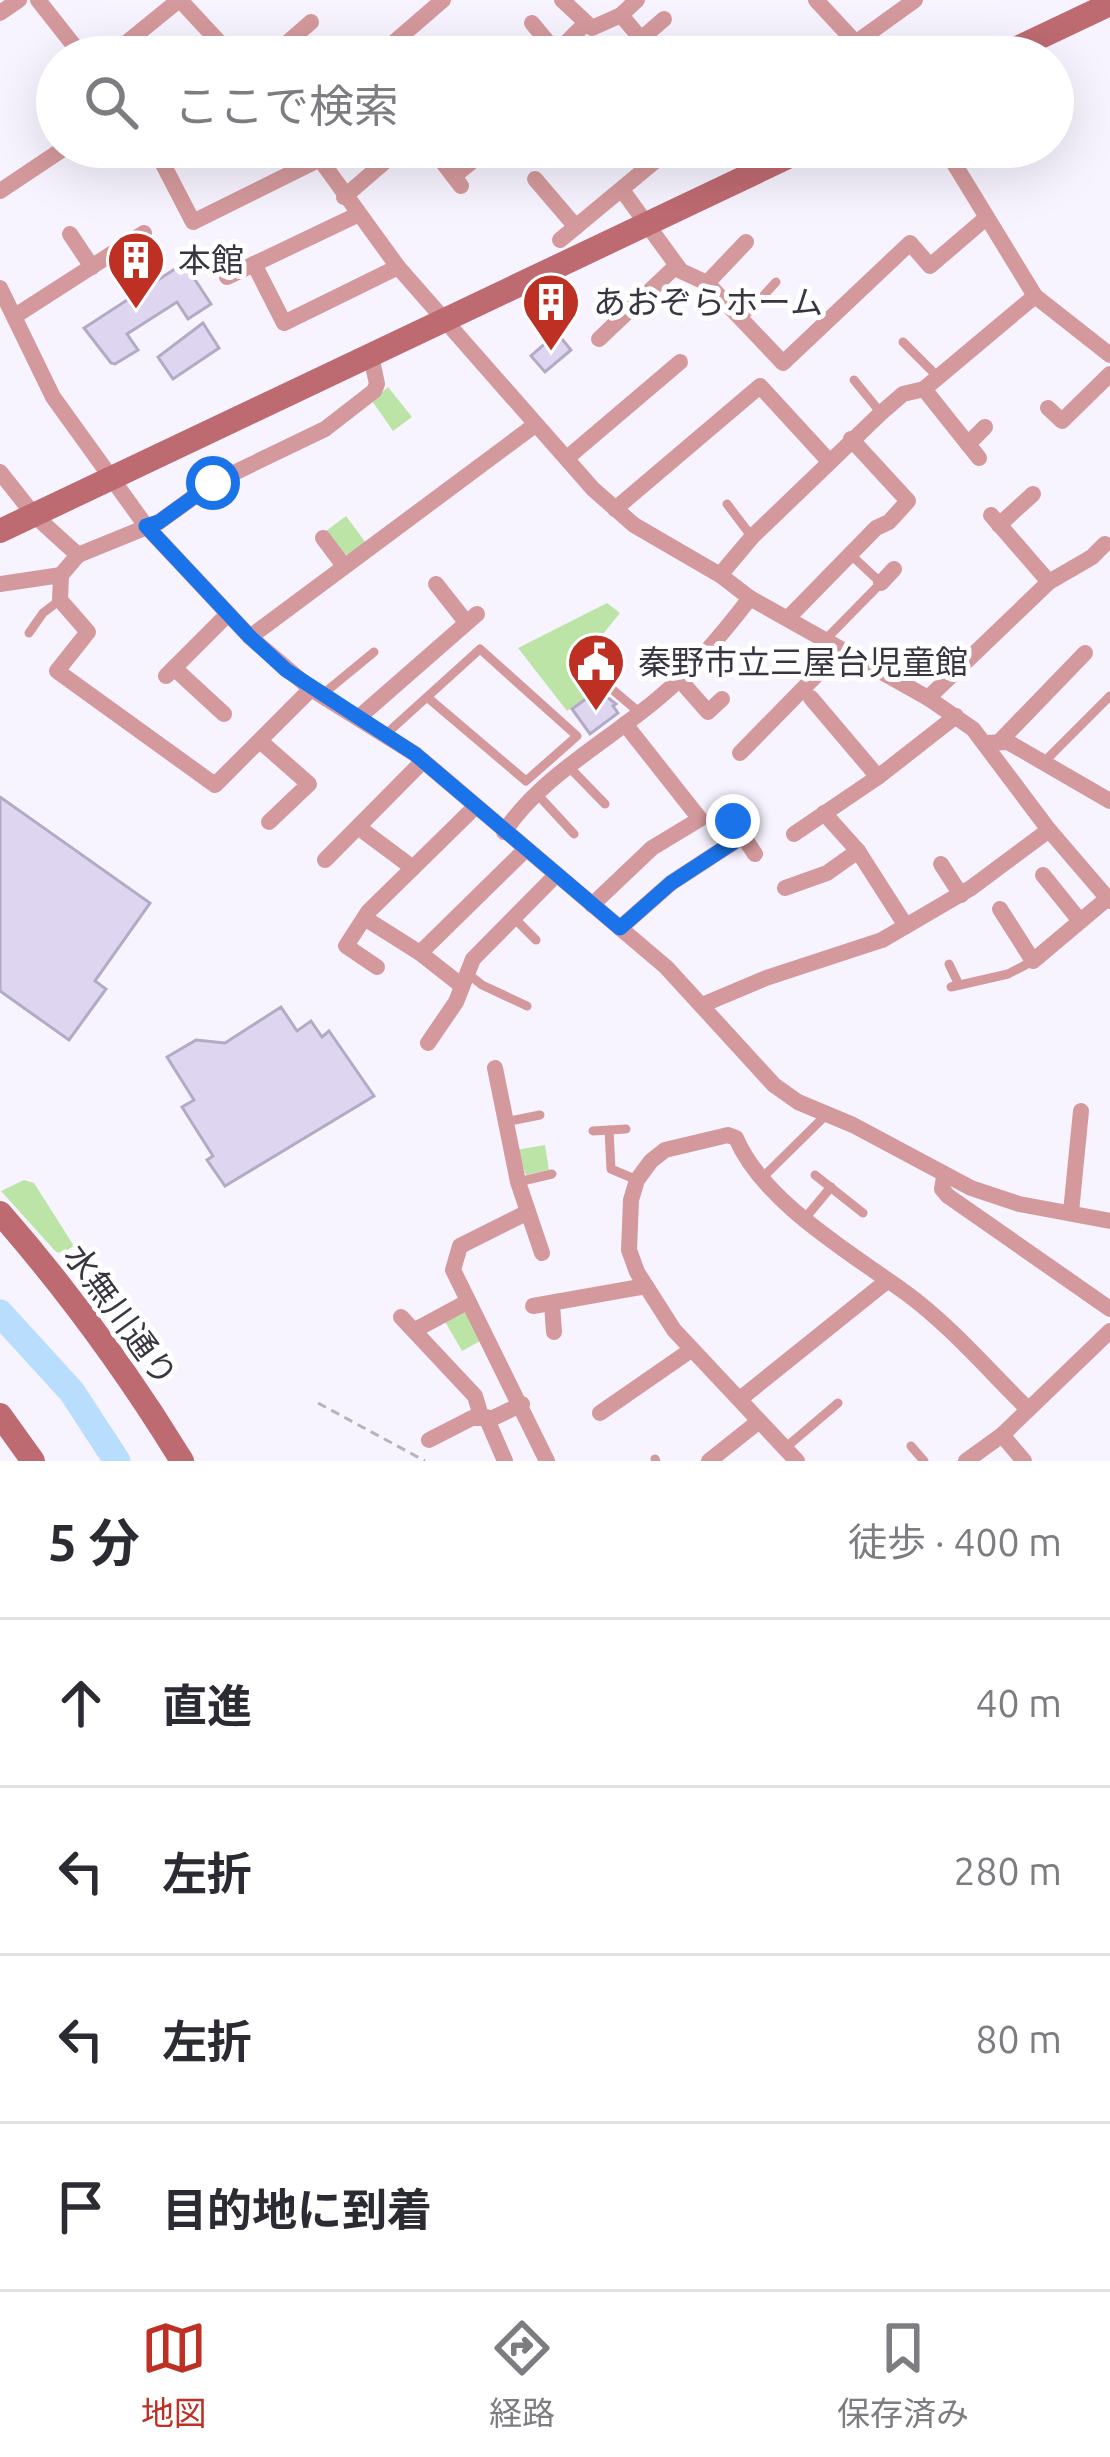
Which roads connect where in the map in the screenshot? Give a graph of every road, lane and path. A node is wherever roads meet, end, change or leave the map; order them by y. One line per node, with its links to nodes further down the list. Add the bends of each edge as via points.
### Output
1 (19, 0): 11 (street)
2 (38, 0): 18 (street)
3 (180, 0): 19 (street); 20 (street)
4 (412, 0): 13 (street)
5 (442, 0): 13 (street)
6 (562, 0): 17 (street)
7 (637, 0): 12 (street)
8 (816, 0): 27 (street)
9 (915, 0): 28 (street)
10 (1110, 4): 29 (street)
11 (0, 13)
12 (621, 15): 17 (street); 25 (street)
13 (425, 16): 22 (street)
14 (664, 19): 26 (street)
15 (311, 22): 21 (street)
16 (532, 23): 23 (street)
17 (584, 25): 24 (street)
18 (66, 36)
19 (135, 36)
20 (213, 36)
21 (295, 36)
22 (401, 36)
23 (543, 36)
24 (574, 36)
25 (638, 36)
26 (644, 36)
27 (850, 36)
28 (879, 36)
29 (1042, 36)
30 (36, 167): 42 (street)
31 (165, 168): 32 (street, via 193,222)
32 (289, 168)
33 (326, 168): 43 (street)
34 (378, 168): 43 (street)
35 (447, 168): 36 (street, via 457,181)
36 (468, 168)
37 (648, 168): 41 (street)
38 (762, 168): 46 (street)
39 (956, 168): 45 (street)
40 (535, 179): 47 (street)
41 (622, 190): 46 (street); 47 (street)
42 (0, 191)
43 (344, 197): 44 (street)
44 (357, 214): 52 (street); 55 (street)
45 (986, 218): 60 (street); 62 (street, via 934,273 910,243 783,362)
46 (646, 225): 53 (street); 63 (street)
47 (576, 226): 50 (street)
48 (144, 233): 54 (street)
49 (70, 234): 54 (street)
50 (560, 240)
51 (746, 242): 58 (street)
52 (254, 264): 55 (street, via 284,323); 56 (street)
53 (676, 266): 58 (street); 64 (street)
54 (92, 267): 61 (street)
55 (398, 267): 63 (street)
56 (227, 277)
57 (776, 282): 62 (lane)
58 (707, 283): 62 (street)
59 (0, 288): 61 (street)
60 (1035, 296): 67 (street); 71 (street)
61 (15, 316): 80 (street, via 53,397)
62 (742, 318)
63 (444, 321): 66 (street); 74 (street)
64 (599, 339)
65 (903, 341): 71 (lane)
66 (371, 356): 80 (street); 85 (street, via 377,384 325,430 213,483)
67 (1110, 356)
68 (680, 362): 77 (street)
69 (1110, 374): 72 (street, via 1062,422)
70 (854, 380): 73 (lane)
71 (931, 383): 73 (street); 75 (street, via 974,451)
72 (1048, 408)
73 (880, 412): 76 (street)
74 (535, 425): 77 (street); 92 (street)
75 (985, 427)
76 (851, 439): 78 (street); 90 (street, via 908,501)
77 (567, 458): 83 (street)
78 (828, 460): 83 (street, via 760,386); 88 (street)
79 (0, 472): 84 (street)
80 (112, 476): 84 (street); 85 (street)
81 (1033, 494): 96 (street, via 995,520)
82 (727, 504): 88 (lane)
83 (615, 508): 95 (street)
84 (34, 515): 86 (street); 91 (street)
85 (146, 526): 91 (street); 102 (street)
86 (0, 531)
87 (323, 538): 92 (street)
88 (752, 538): 95 (street)
89 (1105, 544): 96 (street)
90 (850, 554): 97 (lane); 103 (street)
91 (78, 555): 94 (street)
92 (344, 566): 105 (street)
93 (894, 569): 97 (street)
94 (62, 575): 98 (street); 101 (street)
95 (720, 575): 100 (street)
96 (1049, 582): 115 (street)
97 (880, 583): 106 (lane)
98 (0, 584)
99 (436, 584): 119 (street, via 471,618 417,656)
100 (750, 598): 103 (street); 109 (street)
101 (60, 600): 104 (lane); 122 (street, via 88,632 57,671 215,785)
102 (228, 614): 105 (street); 117 (street, via 170,672)
103 (788, 618): 106 (street)
104 (29, 633)
105 (250, 637): 111 (street)
106 (832, 646): 115 (street); 124 (street)
107 (374, 652): 111 (lane)
108 (1084, 653): 123 (street)
109 (679, 679): 116 (street, via 708,712); 120 (street)
110 (607, 685): 120 (lane)
111 (317, 692): 119 (street); 122 (street)
112 (1110, 696): 126 (lane)
113 (427, 697): 121 (lane, via 526,782 577,736 480,649)
114 (811, 698): 128 (street)
115 (928, 698): 118 (street)
116 (722, 699)
117 (214, 710)
118 (956, 716): 123 (street); 128 (street)
119 (358, 718): 121 (street)
120 (633, 718): 127 (street); 151 (street, via 700,819 652,848)
121 (385, 735): 125 (street)
122 (260, 741): 134 (street, via 309,784)
123 (992, 742): 126 (street, via 1008,742); 136 (street)
124 (740, 754)
125 (423, 761): 132 (street); 135 (street)
126 (1042, 764): 129 (street)
127 (570, 768): 130 (street); 131 (lane)
128 (878, 777): 133 (street)
129 (1106, 792)
130 (538, 795): 137 (street); 138 (lane)
131 (605, 804)
132 (476, 806): 137 (street); 145 (street)
133 (824, 813): 139 (street); 141 (street)
134 (269, 822)
135 (358, 827): 143 (street); 145 (street)
136 (1049, 830): 149 (street); 150 (street)
137 (504, 832): 140 (street)
138 (574, 834)
139 (794, 834)
140 (525, 850): 147 (street); 159 (street)
141 (858, 851): 148 (street); 156 (street)
142 (755, 854): 157 (street, via 738,829)
143 (325, 860)
144 (941, 865): 150 (street)
145 (412, 868): 154 (street)
146 (1042, 875): 155 (street)
147 (555, 876): 151 (street); 153 (street)
148 (785, 888)
149 (1107, 893): 155 (street)
150 (961, 895): 156 (street)
151 (592, 905): 157 (street)
152 (1000, 909): 160 (street)
153 (514, 918): 158 (lane); 163 (street, via 473,958)
154 (366, 919): 159 (street); 162 (street, via 339,943)
155 (1081, 921): 160 (street)
156 (906, 926): 164 (street)
157 (620, 928): 164 (street)
158 (536, 940)
159 (420, 953): 163 (street)
160 (1033, 961): 161 (lane, via 955,986)
161 (950, 964)
162 (377, 967)
163 (465, 979): 165 (lane); 166 (street)
164 (702, 1005): 169 (street, via 774,1085)
165 (527, 1006)
166 (428, 1043)
167 (495, 1068): 171 (street)
168 (1081, 1111): 183 (street)
169 (828, 1113): 177 (street); 178 (lane)
170 (540, 1115): 171 (lane)
171 (505, 1122): 180 (street)
172 (626, 1129): 173 (lane)
173 (609, 1130): 174 (lane); 179 (lane, via 611,1168)
174 (593, 1131)
175 (552, 1174): 180 (lane)
176 (815, 1174): 181 (lane)
177 (944, 1177): 183 (street, via 1001,1199); 192 (street, via 947,1196)
178 (762, 1178): 179 (street, via 728,1135 665,1150); 186 (street)
179 (637, 1180): 190 (street, via 627,1233)
180 (518, 1182): 182 (street)
181 (830, 1187): 184 (lane); 186 (lane)
182 (528, 1212): 188 (street); 191 (street, via 460,1246 453,1270)
183 (1071, 1212): 187 (street)
184 (863, 1213)
185 (0, 1214): 210 (street, 水無川通り, via 128,1372)
186 (806, 1217): 189 (street)
187 (1110, 1221)
188 (542, 1253)
189 (887, 1281): 196 (street); 201 (street)
190 (646, 1286): 194 (street, via 542,1305); 195 (street)
191 (466, 1302): 199 (street); 203 (street, via 408,1324 475,1396)
192 (1110, 1309)
193 (1110, 1331): 201 (street)
194 (554, 1332)
195 (691, 1350): 196 (street); 200 (street)
196 (740, 1399): 204 (street)
197 (318, 1403): 211 (path)
198 (838, 1403): 208 (lane)
199 (522, 1405): 203 (street); 213 (street)
200 (604, 1405)
201 (1028, 1409): 205 (street)
202 (0, 1415): 209 (street)
203 (483, 1416): 206 (street); 212 (street)
204 (758, 1422): 208 (street); 214 (street)
205 (1001, 1435): 216 (street); 217 (street)
206 (429, 1439)
207 (910, 1446): 215 (lane)
208 (791, 1455)
209 (33, 1461)
210 (182, 1461)
211 (424, 1461)
212 (505, 1461)
213 (547, 1461)
214 (710, 1461)
215 (924, 1461)
216 (966, 1461)
217 (1024, 1461)

